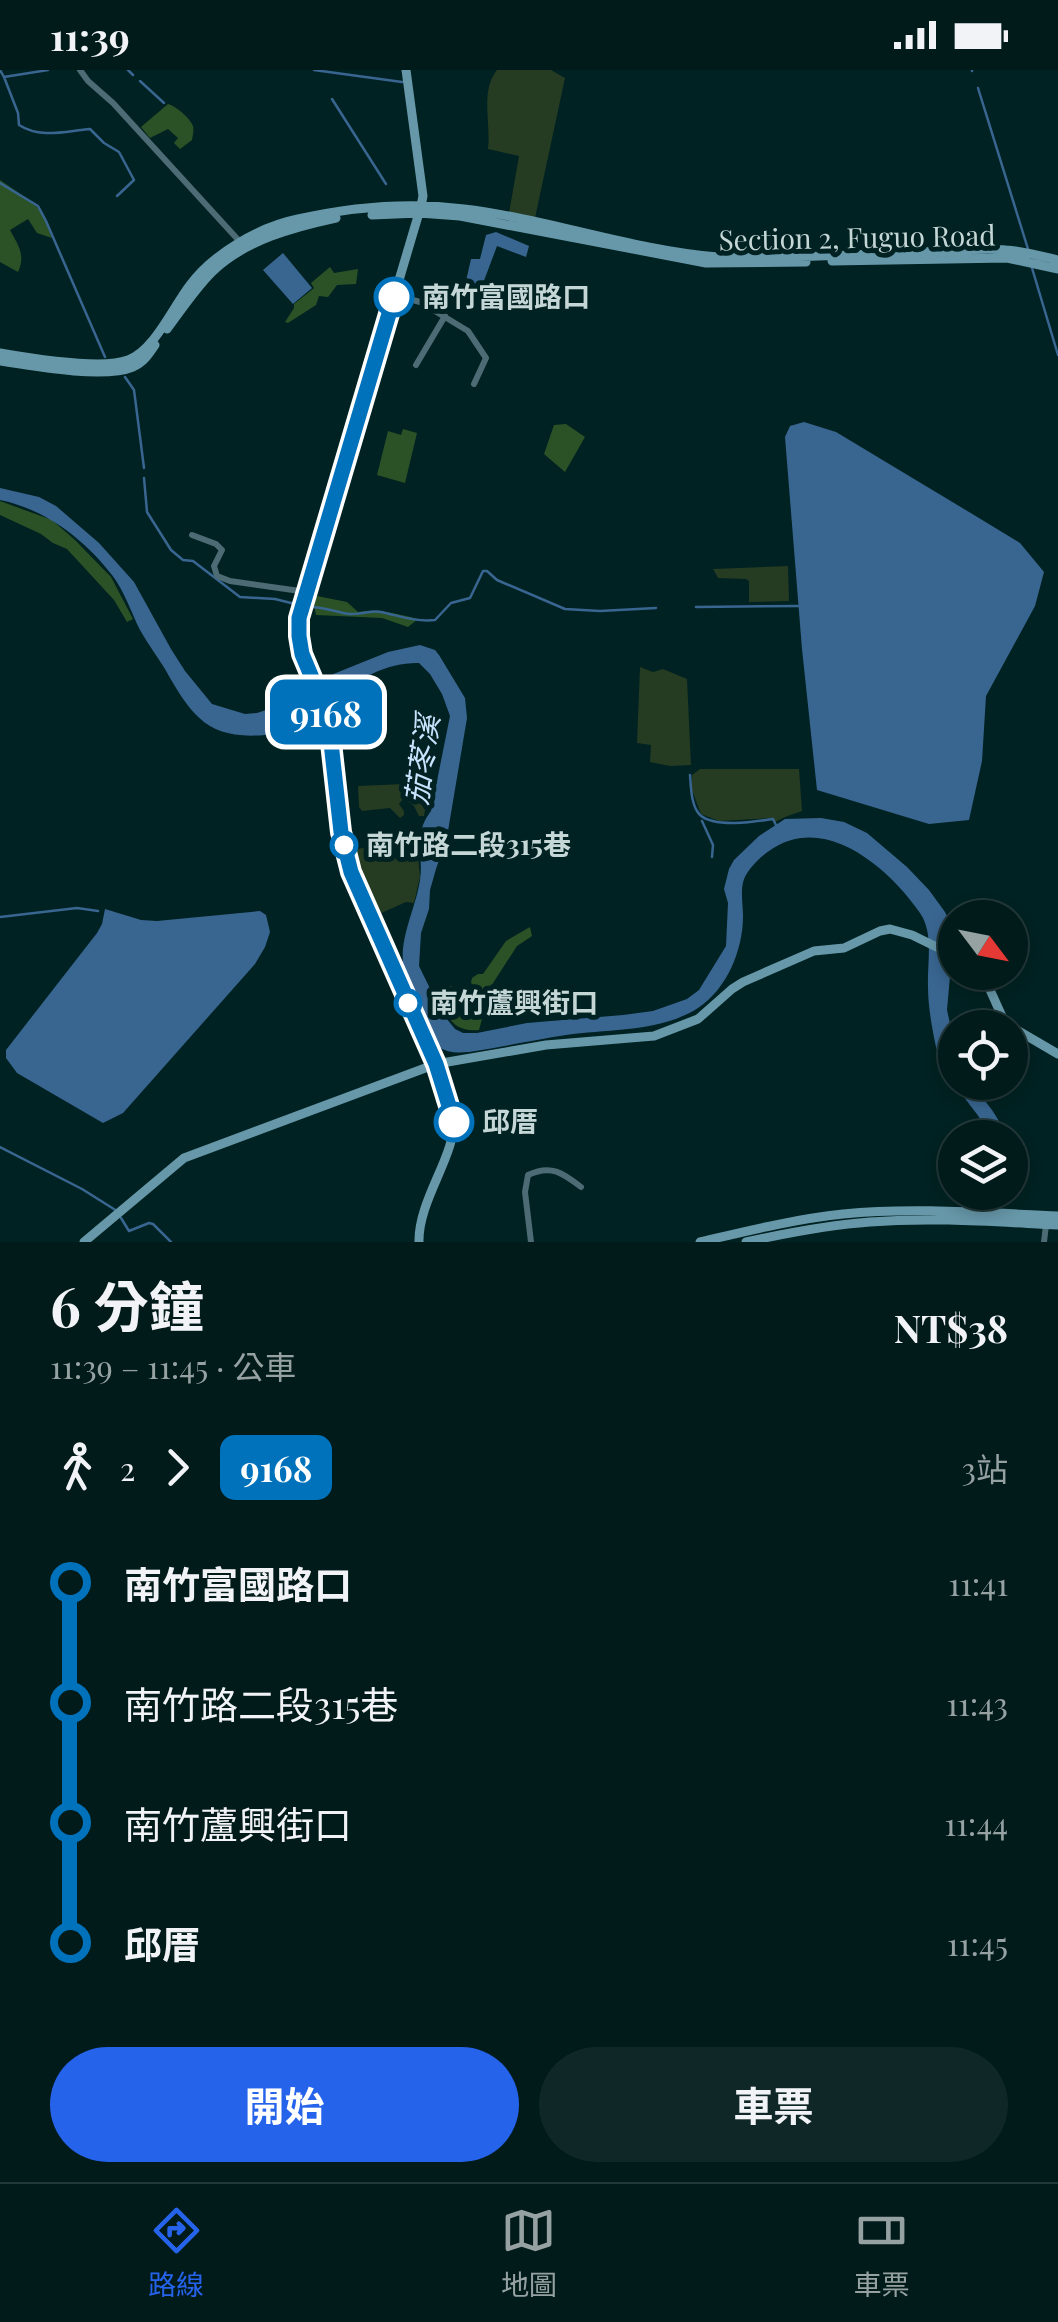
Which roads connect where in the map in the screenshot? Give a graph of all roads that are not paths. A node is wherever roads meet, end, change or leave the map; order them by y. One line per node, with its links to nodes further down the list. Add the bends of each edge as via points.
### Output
1 (80, 70): 4 (street)
2 (406, 70): 3 (street)
3 (420, 209): 4 (street, via 296,226); 5 (street, Section 2, Fuguo Road, via 522,218 720,257 981,249); 6 (street, Section 2, Fuguo Road, via 723,264 982,257); 7 (street)
4 (243, 246): 9 (street, via 192,282 132,359 99,363); 10 (street, via 215,269 134,366 107,371)
5 (1058, 260)
6 (1058, 269)
7 (395, 295): 8 (street); 14 (street)
8 (445, 316): 11 (street); 12 (street, via 468,331 486,358)
9 (0, 353)
10 (0, 361)
11 (416, 365)
12 (474, 384)
13 (192, 535): 14 (street, via 222,550 216,576)
14 (307, 592): 18 (street, via 299,636 328,716 351,872)
15 (938, 947): 18 (street, via 880,931 743,982 698,1019 654,1036)
16 (990, 990): 17 (street, via 1005,1024)
17 (1058, 1054)
18 (436, 1064): 25 (street, via 184,1158); 26 (street, via 454,1129)
19 (582, 1187): 27 (street, via 548,1168 528,1175)
20 (1058, 1216): 22 (street)
21 (969, 1217): 22 (street); 28 (street, via 916,1210 839,1214); 29 (street, via 863,1222)
22 (1008, 1218): 23 (street)
23 (1046, 1224): 24 (street); 30 (street)
24 (1058, 1225)
25 (84, 1242)
26 (419, 1242)
27 (532, 1242)
28 (700, 1242)
29 (746, 1242)
30 (1044, 1242)

